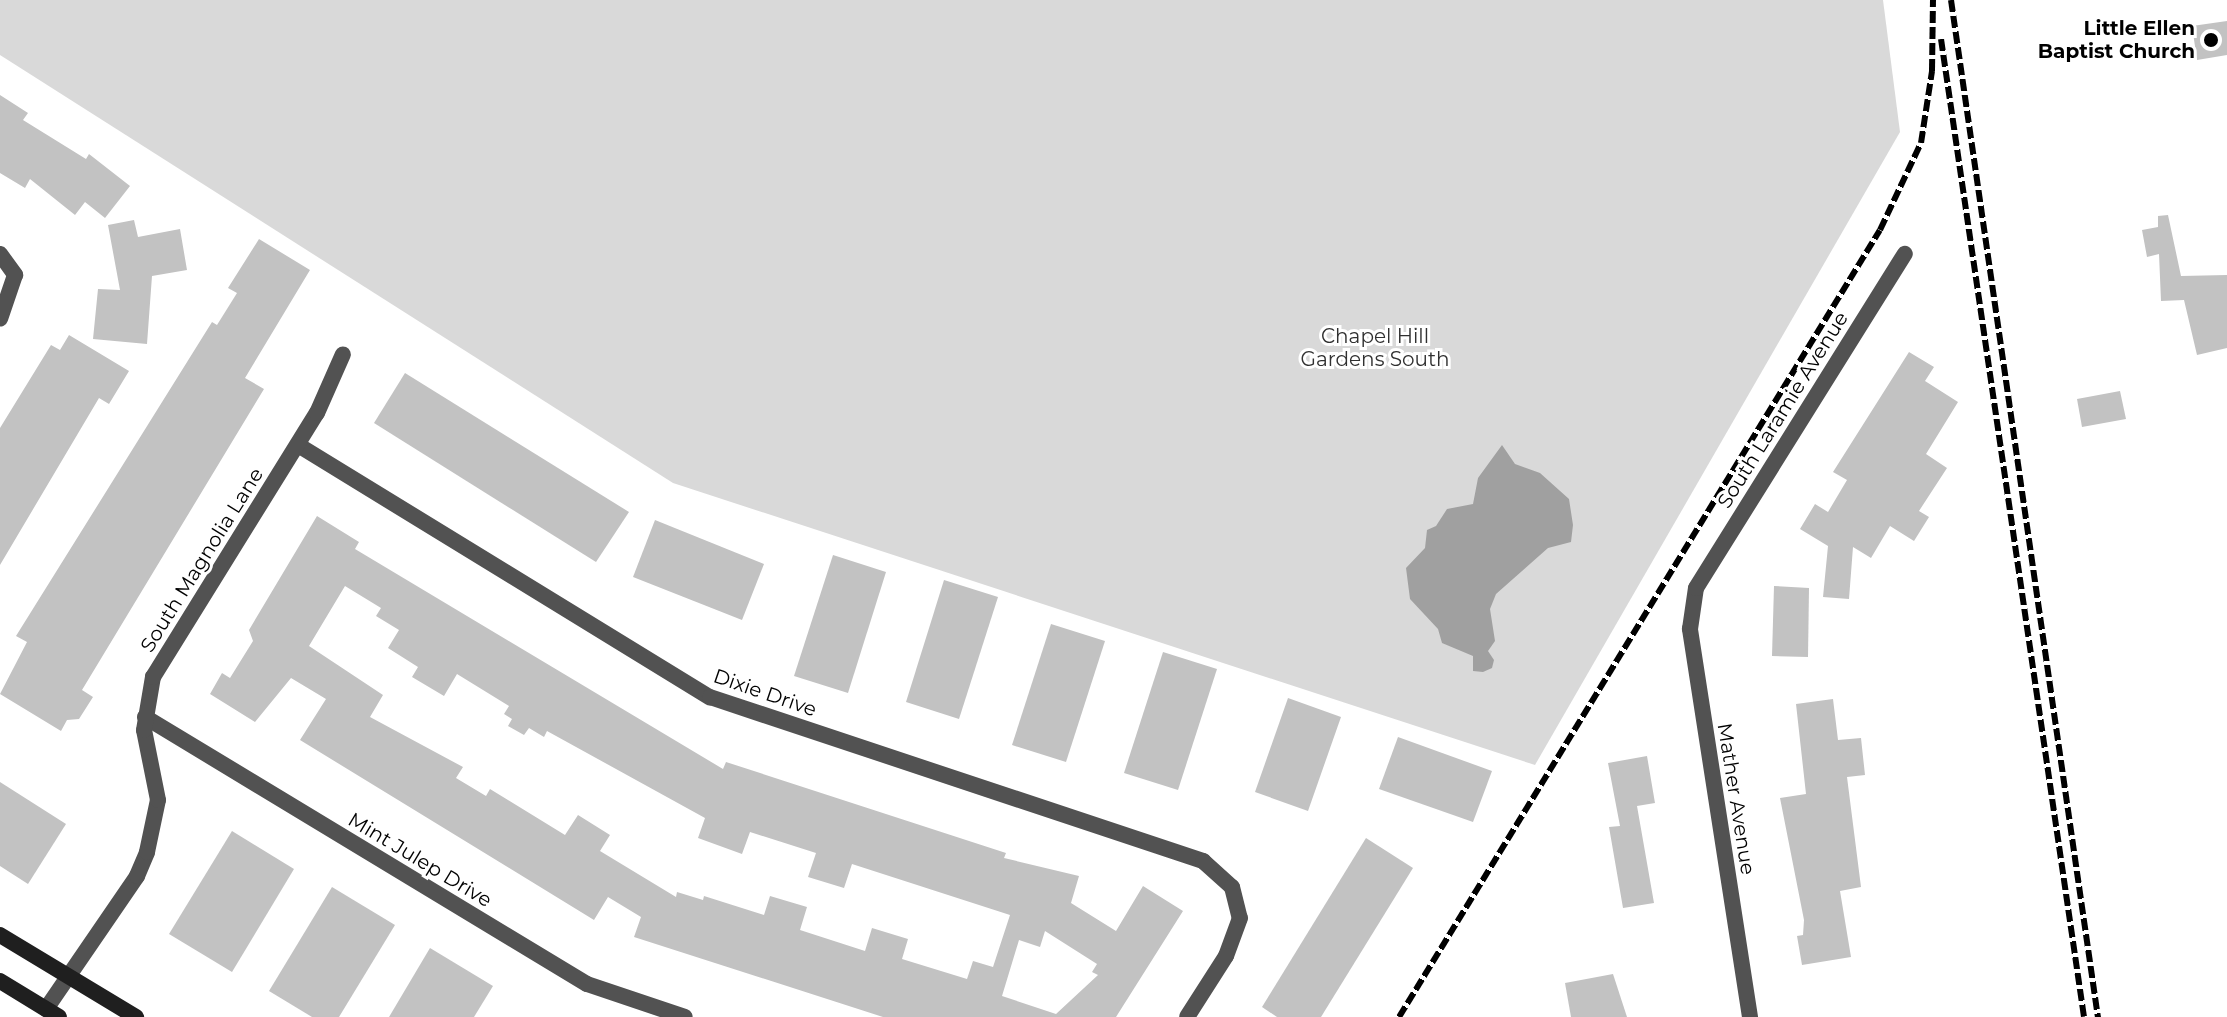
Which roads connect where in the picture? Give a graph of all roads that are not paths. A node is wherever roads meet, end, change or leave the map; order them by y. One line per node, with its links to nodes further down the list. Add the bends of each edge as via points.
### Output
1 (0, 254): 3 (street, via 15,275)
2 (1905, 254): 6 (street, South Laramie Avenue)
3 (0, 319)
4 (343, 354): 5 (street, South Magnolia Lane)
5 (298, 445): 7 (street, South Magnolia Lane, via 159,664); 14 (street, Dixie Drive, via 710,697 1189,855 1217,871 1232,887 1240,918 1226,956)
6 (1696, 588): 15 (street, Mather Avenue, via 1690,629)
7 (145, 717): 9 (street, South Magnolia Lane, via 158,800 147,852 137,876); 13 (street, Mint Julep Drive, via 587,984)
8 (0, 935): 9 (street)
9 (69, 977): 11 (street, South Magnolia Lane); 12 (street)
10 (0, 981): 11 (street)
11 (53, 1013)
12 (136, 1017)
13 (685, 1017)
14 (1187, 1017)
15 (1750, 1017)

